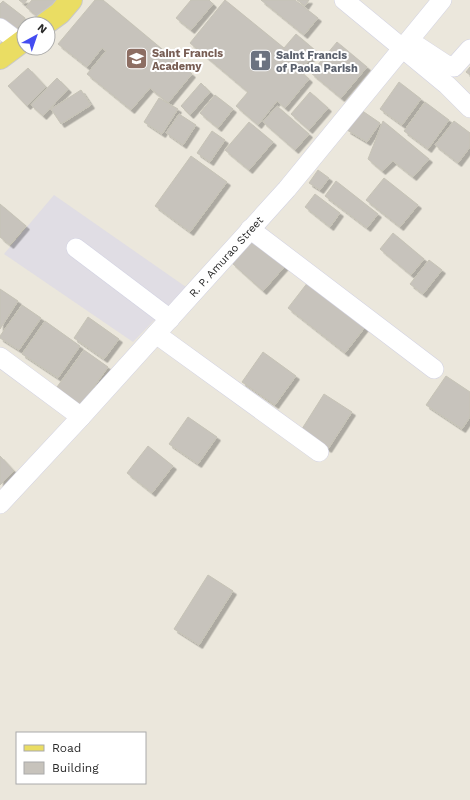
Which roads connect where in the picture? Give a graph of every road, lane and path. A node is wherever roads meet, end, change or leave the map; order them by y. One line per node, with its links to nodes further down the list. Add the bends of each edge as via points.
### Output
1 (71, 0): 4 (main road)
2 (344, 0): 7 (street)
3 (442, 0): 7 (street, R. P. Amurao Street)
4 (56, 16)
5 (0, 28): 6 (street)
6 (16, 38)
7 (406, 44): 9 (street, via 454,67); 11 (street); 12 (street, R. P. Amurao Street, via 287,189)
8 (16, 46): 10 (main road)
9 (470, 49)
10 (0, 58)
11 (470, 108)
12 (250, 229): 14 (street, R. P. Amurao Street); 17 (street)
13 (76, 248): 14 (street)
14 (170, 318): 15 (street, R. P. Amurao Street)
15 (156, 334): 18 (street, R. P. Amurao Street); 19 (street)
16 (0, 357): 18 (street)
17 (434, 369)
18 (81, 417): 20 (street, R. P. Amurao Street)
19 (319, 452)
20 (0, 504)

